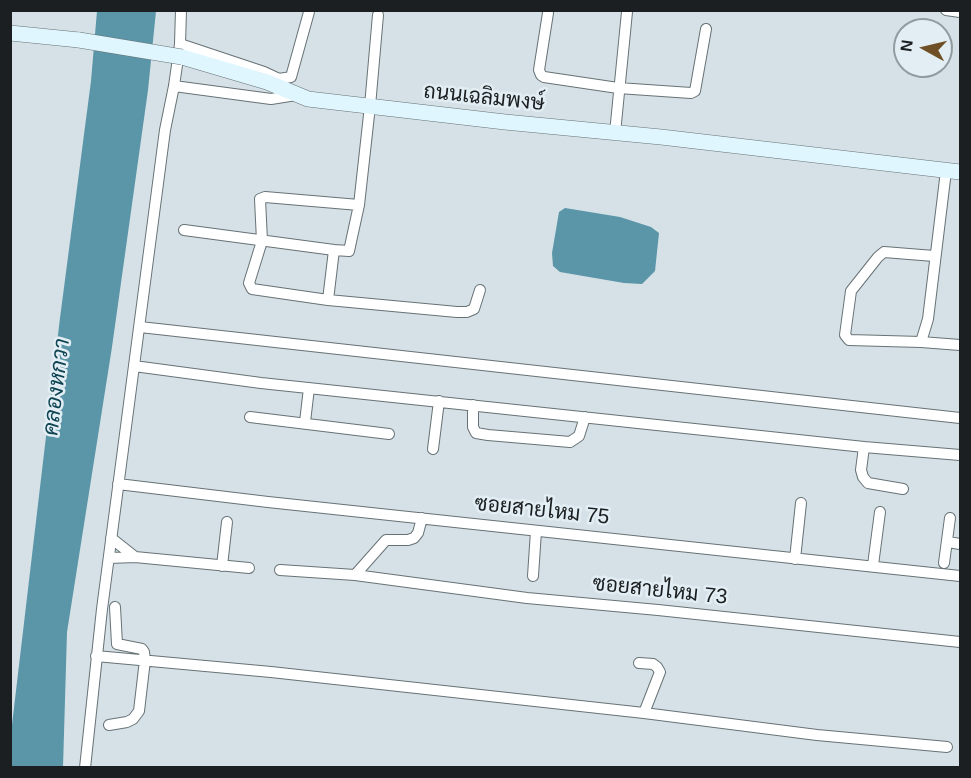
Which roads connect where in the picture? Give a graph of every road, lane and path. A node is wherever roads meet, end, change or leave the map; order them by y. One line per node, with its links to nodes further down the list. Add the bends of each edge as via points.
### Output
1 (181, 10): 10 (street)
2 (946, 10): 5 (street)
3 (309, 12): 11 (street, via 291,77)
4 (627, 12): 13 (street)
5 (960, 12)
6 (548, 14): 13 (street, via 541,75)
7 (378, 15): 15 (street)
8 (706, 30): 13 (street, via 691,93)
9 (10, 33): 10 (main road, ถนนเฉลิมพงษ์, bridge)
10 (181, 50): 11 (street); 12 (street); 14 (main road, ถนนเฉลิมพงษ์)
11 (279, 79): 14 (street, via 301,89)
12 (174, 86): 14 (street, via 271,99); 25 (street)
13 (618, 88): 16 (street)
14 (302, 97): 15 (main road, ถนนเฉลิมพงษ์)
15 (370, 106): 16 (main road, ถนนเฉลิมพงษ์); 18 (street)
16 (615, 134): 17 (main road, ถนนเฉลิมพงษ์)
17 (953, 171): 22 (street)
18 (359, 205): 20 (street, via 265,196 260,199); 21 (street, via 349,251)
19 (184, 230): 20 (street)
20 (262, 241): 21 (street); 24 (street, via 249,283 252,289)
21 (334, 250): 24 (street)
22 (934, 256): 26 (street, via 928,319); 26 (street, via 884,252 851,291 845,335 849,340)
23 (480, 290): 24 (street, via 474,309 467,312)
24 (328, 300)
25 (140, 327): 28 (street); 34 (street)
26 (921, 342): 27 (street)
27 (960, 345)
28 (134, 366): 29 (street); 40 (street)
29 (309, 388): 30 (street); 35 (street)
30 (439, 401): 31 (street); 38 (street)
31 (473, 405): 33 (street); 33 (street, via 473,427 476,433 488,435 570,442 579,436)
32 (250, 417): 35 (street)
33 (585, 417): 37 (street)
34 (960, 418)
35 (305, 423): 36 (street)
36 (389, 434)
37 (864, 447): 39 (street); 41 (street, via 861,470 868,483)
38 (433, 449)
39 (960, 455)
40 (118, 483): 44 (street, ซอยสายไหม 75); 48 (street)
41 (903, 489)
42 (801, 503): 53 (street)
43 (880, 512): 55 (street)
44 (422, 518): 47 (street, ซอยสายไหม 75); 59 (street, via 414,538 386,540)
45 (950, 518): 49 (street)
46 (226, 522): 56 (street)
47 (536, 531): 53 (street, ซอยสายไหม 75); 60 (street)
48 (111, 538): 51 (street); 52 (street)
49 (948, 542): 50 (street); 54 (street)
50 (960, 544)
51 (135, 557): 52 (street); 56 (street)
52 (109, 558): 64 (street)
53 (795, 559): 55 (street, ซอยสายไหม 75)
54 (944, 563)
55 (873, 565): 61 (street, ซอยสายไหม 75)
56 (222, 566): 57 (street)
57 (249, 568)
58 (280, 570): 59 (street, ซอยสายไหม 73)
59 (356, 575): 63 (street, ซอยสายไหม 73, via 527,598)
60 (533, 576)
61 (960, 576)
62 (115, 607): 65 (street, via 117,644 142,649)
63 (960, 642)
64 (96, 656): 65 (street); 70 (street)
65 (145, 660): 67 (street); 68 (street, via 139,711 127,722)
66 (639, 663): 67 (street, via 653,664 660,672)
67 (644, 713): 69 (street)
68 (109, 725)
69 (947, 747)
70 (85, 768)

